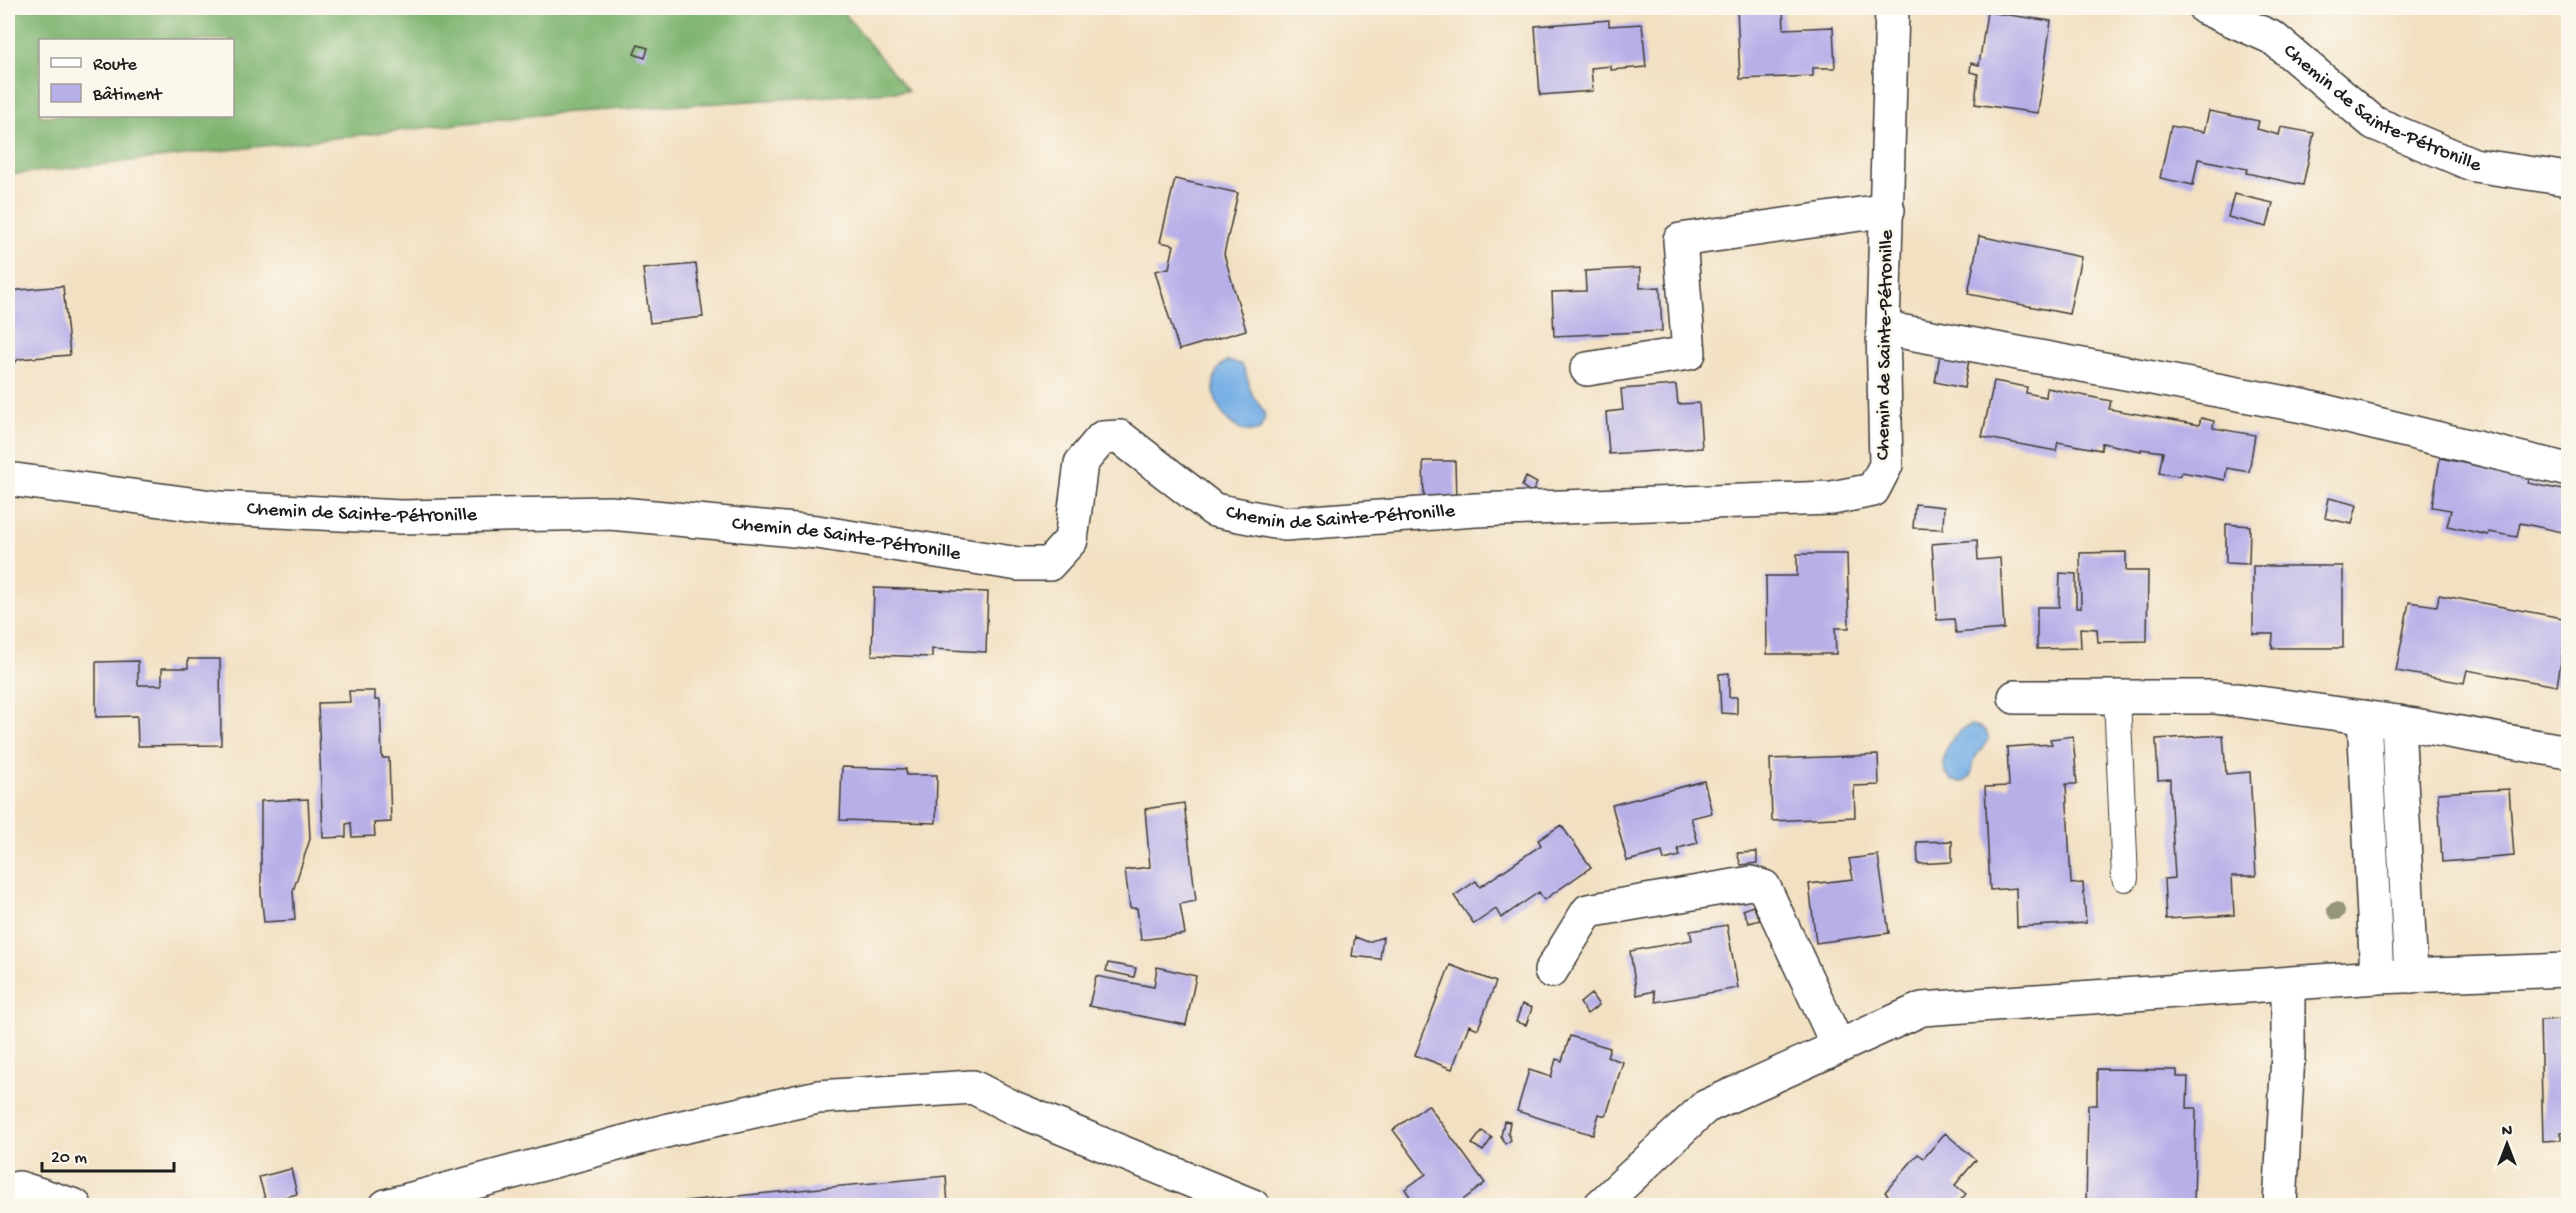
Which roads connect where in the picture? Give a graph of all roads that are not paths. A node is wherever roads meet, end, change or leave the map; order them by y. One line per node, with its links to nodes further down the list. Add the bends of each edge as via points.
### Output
1 (1892, 8): 4 (street, Chemin de Sainte-Pétronille)
2 (2205, 8): 3 (street, Chemin de Sainte-Pétronille, via 2273,38 2374,123 2474,165)
3 (2568, 179)
4 (1887, 210): 5 (street, Chemin de Sainte-Pétronille); 6 (street, via 1680,240 1689,353)
5 (1883, 328): 7 (street, via 2302,406); 8 (street, Chemin de Sainte-Pétronille, via 1886,465 1873,490 1833,498 1475,510 1285,524 1214,510 1120,437 1102,438 1081,463 1071,540 1049,564 1018,564 817,532 610,513 401,517 219,508)
6 (1587, 369)
7 (2568, 470)
8 (8, 478)
9 (2015, 697): 10 (street)
10 (2117, 697): 11 (street, via 2216,697); 14 (lane)
11 (2364, 717): 12 (street); 18 (street)
12 (2398, 722): 13 (street); 17 (street)
13 (2568, 752)
14 (2125, 878)
15 (2568, 970): 17 (street)
16 (1551, 971): 20 (street, via 1588,911 1751,883 1764,887)
17 (2411, 976): 18 (street)
18 (2377, 977): 19 (street)
19 (2288, 984): 20 (street, via 1922,1009); 26 (street)
20 (1838, 1046): 25 (street, via 1705,1107)
21 (8, 1190): 22 (street, via 19,1188)
22 (75, 1206)
23 (386, 1206): 24 (street, via 673,1129 818,1097 973,1087 1014,1108)
24 (1253, 1206)
25 (1600, 1206)
26 (2280, 1206)

